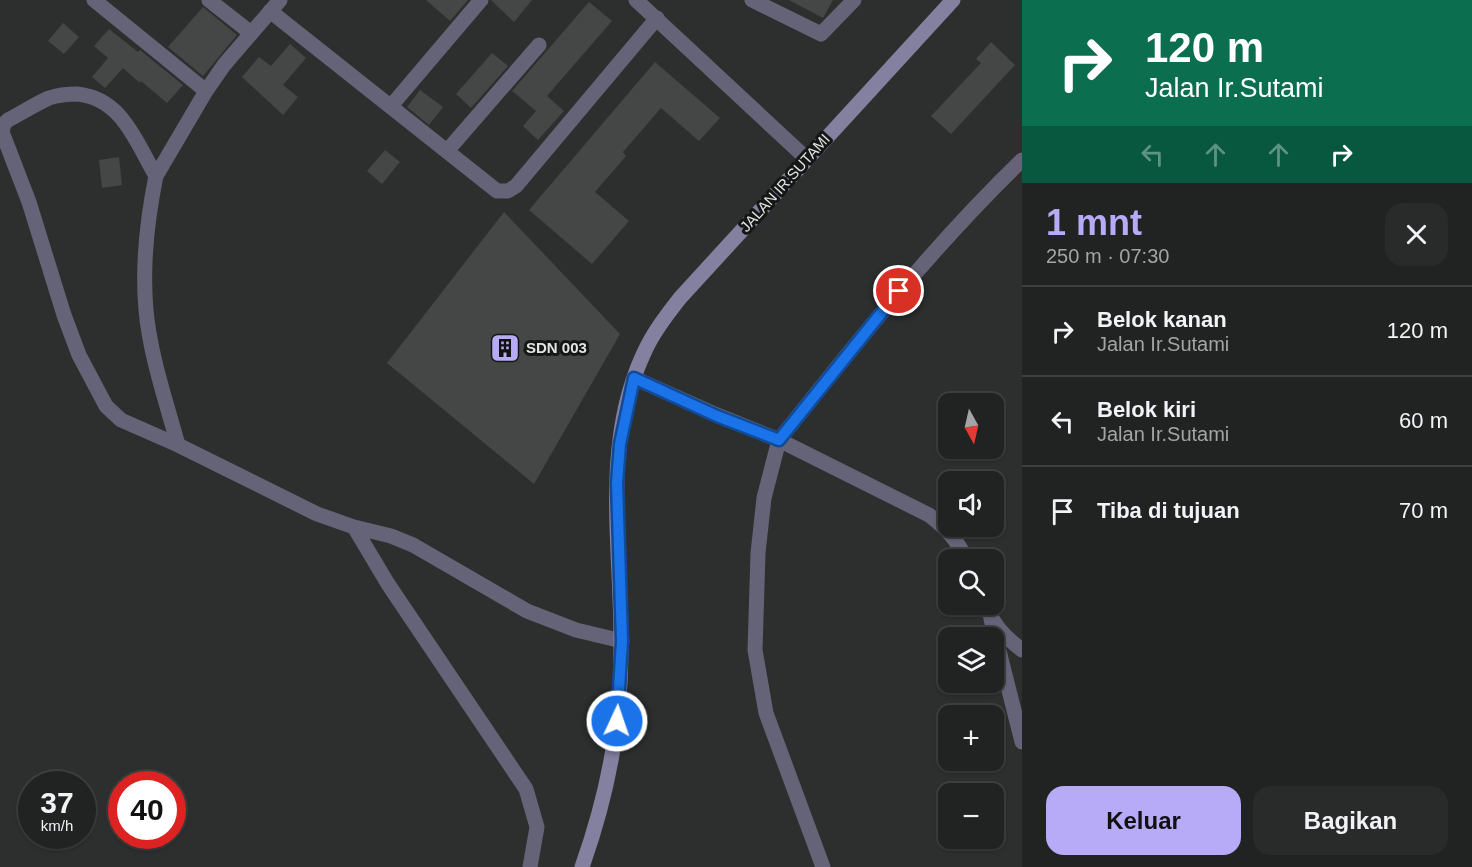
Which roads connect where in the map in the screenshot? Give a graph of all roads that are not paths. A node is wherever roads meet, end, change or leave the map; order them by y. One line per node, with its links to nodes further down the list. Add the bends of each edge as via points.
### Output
1 (94, 0): 12 (street)
2 (209, 0): 10 (street)
3 (481, 0): 13 (street)
4 (636, 0): 9 (street)
5 (752, 0): 6 (street, via 820,34)
6 (854, 0)
7 (953, 0): 15 (street, JALAN IR.SUTAMI)
8 (275, 5): 10 (street); 13 (street)
9 (657, 18): 14 (street, via 516,186 497,191); 15 (street)
10 (251, 33): 12 (street)
11 (539, 45): 14 (street)
12 (206, 91): 17 (street)
13 (391, 106): 14 (street)
14 (447, 152)
15 (807, 159): 18 (street, JALAN IR.SUTAMI, via 680,298 643,354)
16 (1022, 160): 19 (street, via 975,205 884,308)
17 (156, 176): 20 (street, via 145,252 146,311); 20 (street, via 122,117 96,98 72,94 49,98 8,120 3,127 3,137 64,315 95,387 106,406 121,420)
18 (634, 378): 19 (street); 25 (street, JALAN IR.SUTAMI, via 620,444 617,483)
19 (779, 440): 22 (street, via 929,515 947,528); 30 (street, via 764,498 755,650 766,713)
20 (178, 445): 21 (street, via 294,504)
21 (354, 527): 25 (street, via 413,545 506,600 549,620); 28 (street, via 394,594 526,789 537,827)
22 (962, 549)
23 (989, 615): 27 (street)
24 (990, 615): 26 (street, via 1006,638)
25 (622, 641): 29 (street, JALAN IR.SUTAMI, via 615,741 600,813)
26 (1022, 650)
27 (1022, 742)
28 (530, 867)
29 (582, 867)
30 (823, 867)

